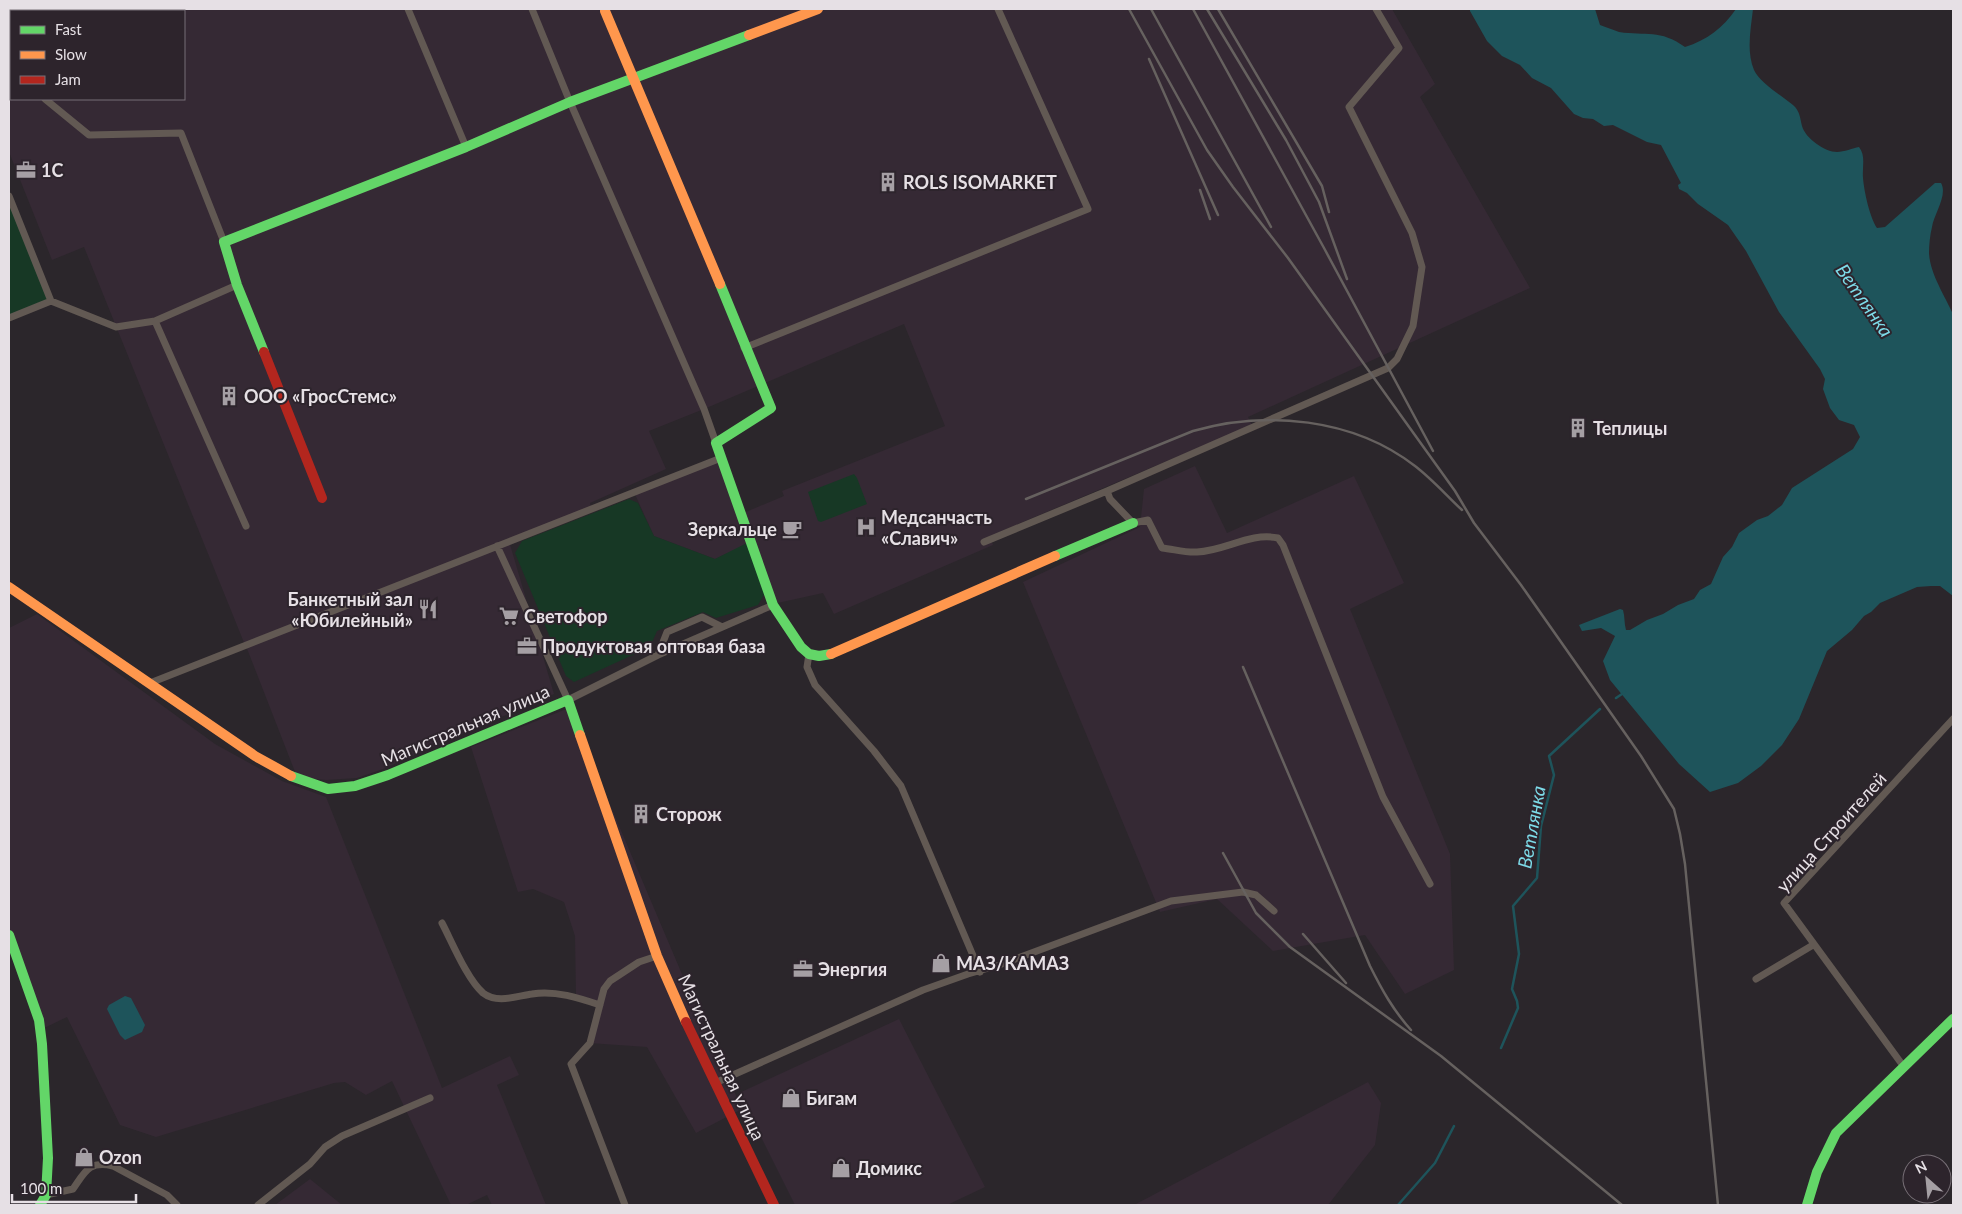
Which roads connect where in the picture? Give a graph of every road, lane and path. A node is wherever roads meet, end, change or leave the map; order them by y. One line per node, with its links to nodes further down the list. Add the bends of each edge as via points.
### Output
1 (408, 9): 10 (street)
2 (532, 9): 9 (street)
3 (818, 9): 7 (street)
4 (998, 9): 17 (street, via 1088,209)
5 (1376, 9): 20 (street, via 1399,48 1349,107 1412,233 1422,267 1413,326 1398,359 1388,368)
6 (605, 11): 7 (street)
7 (634, 78): 9 (street); 17 (street)
8 (46, 100): 12 (street, via 89,135 181,133)
9 (570, 102): 10 (street); 18 (street)
10 (466, 147): 12 (street)
11 (9, 196): 14 (street)
12 (224, 242): 13 (street)
13 (237, 285): 16 (street); 21 (street)
14 (51, 301): 15 (street); 16 (street, via 116,328)
15 (9, 318)
16 (155, 321): 23 (street)
17 (744, 348): 18 (street, via 770,408)
18 (716, 443): 19 (street)
19 (721, 458): 25 (street); 27 (street)
20 (1107, 491): 22 (street, via 1110,499); 24 (street)
21 (322, 498)
22 (1133, 522): 29 (street, via 830,654); 34 (street, via 1148,520 1162,548 1196,552 1260,536 1278,538 1383,797)
23 (246, 526)
24 (984, 542)
25 (497, 546): 31 (street); 32 (street)
26 (9, 587): 31 (street, Магистральная улица)
27 (773, 605): 28 (street); 29 (street, via 801,648)
28 (722, 627): 30 (street); 30 (street, via 702,617 667,632)
29 (809, 654): 40 (street, via 807,667 815,684 901,786)
30 (658, 655): 32 (street)
31 (150, 683): 32 (street, Магистральная улица, via 284,774 328,789 355,786 388,775)
32 (568, 700): 39 (street, Магистральная улица)
33 (1953, 719): 38 (street, улица Строителей, via 1784,903)
34 (1430, 884)
35 (1274, 911): 40 (street, via 1256,895 1244,892 1170,901)
36 (442, 923): 42 (street, via 461,960 484,993 491,997 507,999 543,992)
37 (9, 935): 47 (street, via 39,1020 48,1149)
38 (1813, 945): 41 (street); 44 (street, улица Строителей)
39 (657, 956): 42 (street, via 639,962 610,981); 45 (street, Магистральная улица)
40 (980, 972): 45 (street, via 923,990)
41 (1756, 979)
42 (600, 1004): 51 (street, via 590,1043 571,1064)
43 (1953, 1019): 44 (street)
44 (1904, 1067): 53 (street, via 1836,1133)
45 (715, 1083): 52 (street, Магистральная улица)
46 (430, 1098): 50 (street, via 342,1136)
47 (46, 1194): 48 (street); 49 (street, via 73,1189 91,1166 105,1164 167,1195)
48 (40, 1205)
49 (177, 1205)
50 (258, 1205)
51 (625, 1205)
52 (774, 1205)
53 (1807, 1205)

